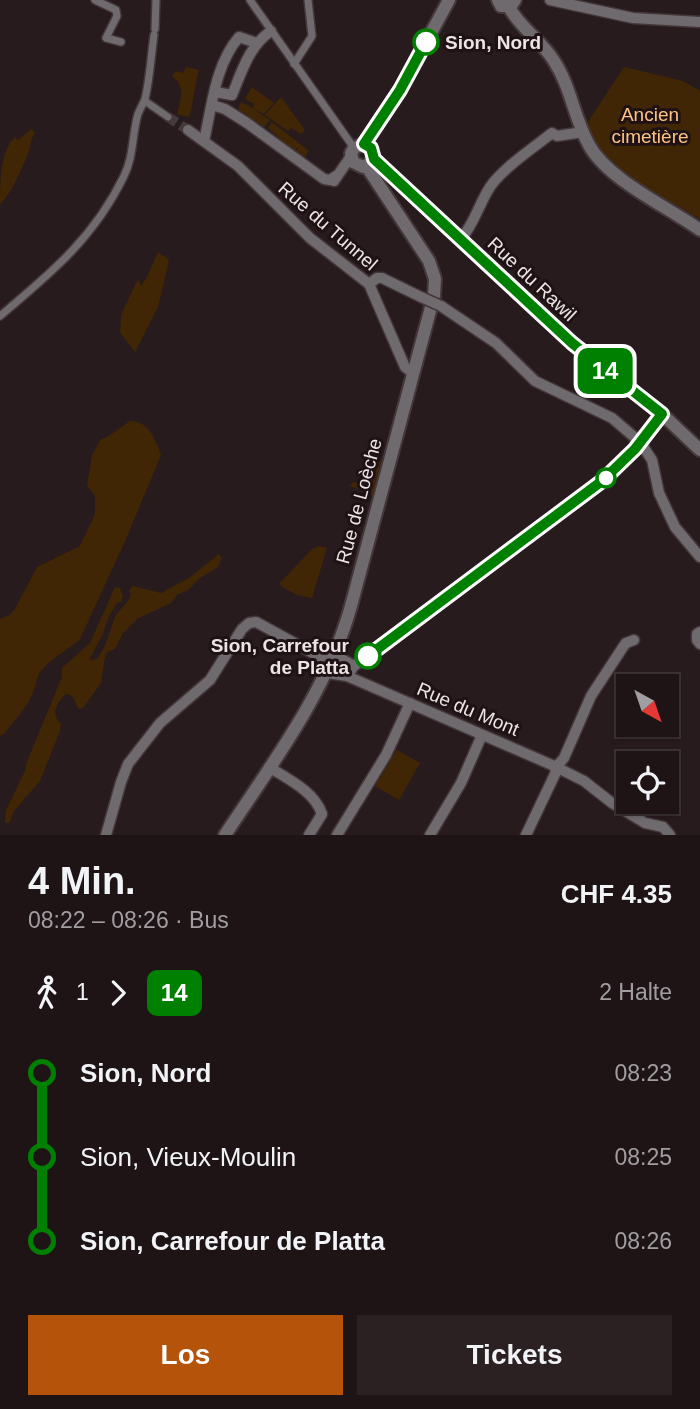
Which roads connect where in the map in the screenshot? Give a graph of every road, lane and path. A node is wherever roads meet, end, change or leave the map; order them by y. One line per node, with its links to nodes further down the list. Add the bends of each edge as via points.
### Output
1 (95, 0): 10 (street, via 116,10 106,37)
2 (156, 0): 14 (street)
3 (250, 0): 9 (street)
4 (308, 0): 12 (street, via 312,36)
5 (449, 0): 20 (street)
6 (550, 0): 8 (street, via 633,18)
7 (507, 2): 18 (street, via 554,59)
8 (700, 22)
9 (271, 31): 11 (street); 12 (street)
10 (121, 43)
11 (257, 43): 13 (street, via 232,94); 13 (street, via 239,37 231,46)
12 (294, 64): 20 (street)
13 (215, 92): 15 (street)
14 (145, 101): 16 (street); 24 (street, via 125,176 101,216 60,265)
15 (212, 105): 19 (street); 20 (street, via 247,122 324,180 336,176 332,184)
16 (168, 117)
17 (188, 130): 19 (street, Rue du Tunnel)
18 (583, 132): 21 (street, via 593,152 622,179); 22 (street, via 552,133 506,172 492,185)
19 (204, 141): 23 (street, Rue du Tunnel, via 238,166 310,238)
20 (362, 157): 22 (street, Rue du Rawil); 25 (street, Rue de Loèche, via 434,272 434,296)
21 (700, 230)
22 (461, 239): 26 (street, Rue du Rawil, via 575,346)
23 (373, 281): 25 (street, Rue du Tunnel, via 405,367); 27 (street, bridge, via 382,278 441,306 496,343 535,381 612,418)
24 (0, 316)
25 (413, 373): 33 (street, Rue de Loèche, via 348,617)
26 (662, 414): 27 (street); 28 (street, Rue du Rawil)
27 (640, 442): 29 (street, via 652,460 659,493 675,527); 34 (street, via 602,481)
28 (700, 450)
29 (700, 557)
30 (700, 632): 32 (street)
31 (634, 640): 40 (street, via 626,643 591,696 564,758)
32 (700, 643)
33 (331, 664): 34 (street); 35 (street, Rue du Mont); 39 (street, Rue de Loèche); 41 (street, via 256,622 249,623 209,680 160,723 128,764)
34 (355, 666): 35 (street); 36 (street)
35 (347, 676): 36 (street, Rue du Mont)
36 (367, 685): 37 (street, Rue du Mont)
37 (410, 703): 38 (street, Rue du Mont); 44 (street, via 386,755)
38 (482, 735): 40 (street, Rue du Mont); 45 (street, via 461,783)
39 (270, 767): 42 (street, Rue de Loèche); 43 (street, via 305,790 320,808 322,814)
40 (555, 768): 46 (street); 47 (street, Rue du Mont)
41 (106, 835)
42 (225, 835)
43 (309, 835)
44 (337, 835)
45 (429, 835)
46 (526, 835)
47 (670, 835)

